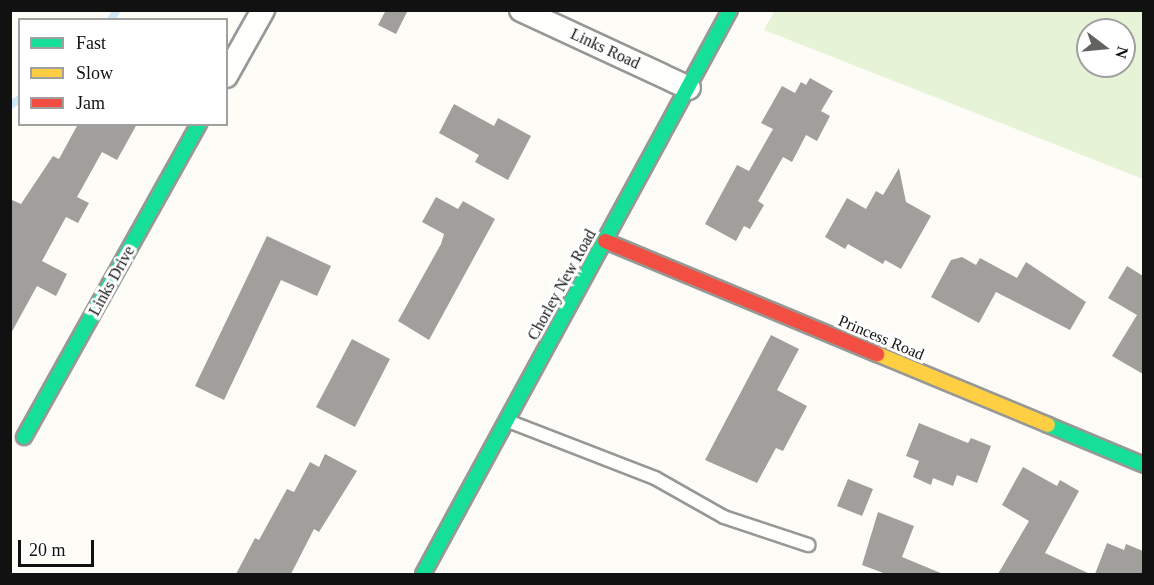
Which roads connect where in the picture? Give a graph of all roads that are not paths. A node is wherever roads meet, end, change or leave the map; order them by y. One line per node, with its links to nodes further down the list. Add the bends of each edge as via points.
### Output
1 (263, 10): 4 (street)
2 (521, 10): 5 (street, Links Road)
3 (730, 10): 5 (main road, Chorley New Road)
4 (228, 72)
5 (689, 88): 7 (main road, Chorley New Road)
6 (198, 126): 9 (main road, Links Drive)
7 (605, 241): 8 (main road, Chorley New Road); 10 (main road, Princess Road)
8 (507, 421): 11 (lane, via 655,478 724,518); 12 (main road, Chorley New Road)
9 (24, 437)
10 (1143, 465)
11 (808, 545)
12 (423, 574)

